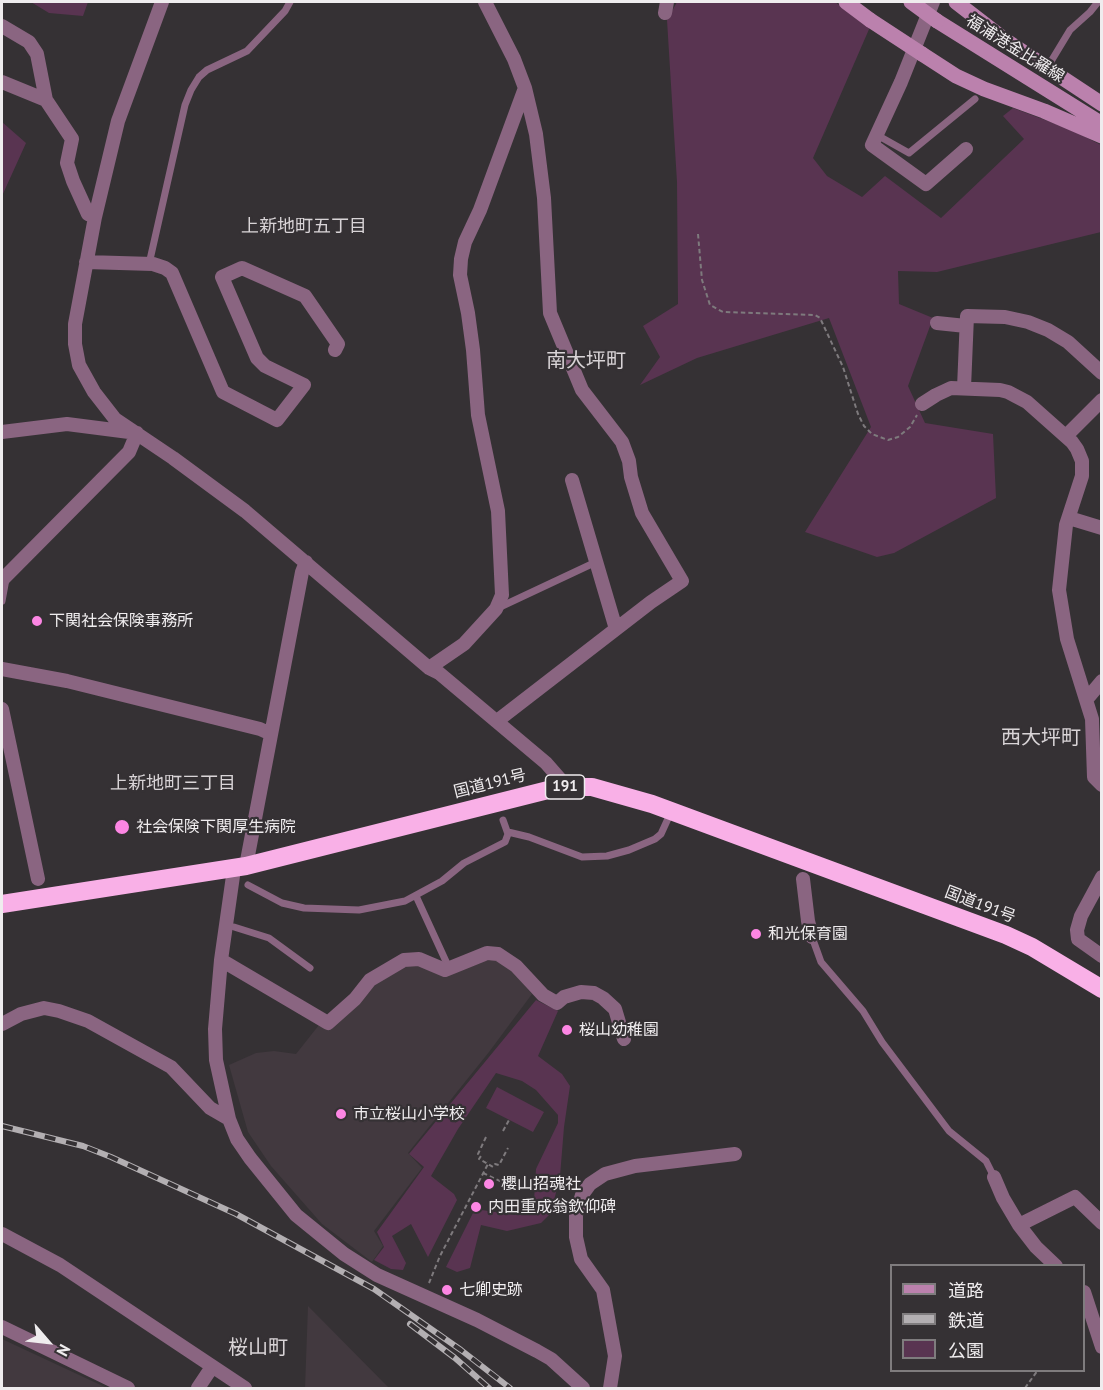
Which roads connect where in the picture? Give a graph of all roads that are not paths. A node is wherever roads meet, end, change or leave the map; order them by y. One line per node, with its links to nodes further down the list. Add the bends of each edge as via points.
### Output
1 (162, 2): 20 (street, via 118,122)
2 (290, 2): 22 (lane, via 248,51 207,70 191,90)
3 (485, 2): 12 (street)
4 (846, 2): 18 (main road, bridge, via 956,76)
5 (911, 2): 16 (main road, 福浦港金比羅線, bridge)
6 (933, 2): 17 (street)
7 (957, 2): 10 (main road)
8 (1098, 2): 10 (lane, via 1070,30)
9 (2, 26): 14 (street, via 29,42 37,54)
10 (1047, 68): 15 (main road)
11 (2, 82): 14 (street)
12 (525, 88): 40 (street, via 465,242 460,275 473,350 478,415 498,511 502,595); 41 (street, via 542,171 550,313 582,390 622,442 642,513 682,581)
13 (975, 99): 17 (lane, via 909,153)
14 (46, 100): 20 (street, via 72,139 67,163 88,214)
15 (1101, 104)
16 (1101, 124)
17 (877, 135): 19 (street, via 872,145 926,184)
18 (1101, 135)
19 (966, 149)
20 (95, 218): 21 (street)
21 (86, 262): 22 (street); 31 (street, via 75,324 77,358 100,402)
22 (149, 264): 25 (street, via 172,273 223,392 277,420 304,385 257,358 222,277 242,268 304,296 338,344)
23 (937, 323): 24 (street)
24 (966, 326): 26 (street, via 967,316 1028,322 1068,342); 27 (street)
25 (334, 350)
26 (1101, 373)
27 (964, 388): 29 (street, via 943,391); 32 (street, via 1016,395)
28 (1101, 400): 32 (street)
29 (922, 404)
30 (2, 432): 31 (street, via 66,424)
31 (136, 434): 36 (street, via 245,511); 38 (street, via 129,452)
32 (1066, 436): 34 (street, via 1077,449 1083,468)
33 (572, 480): 37 (street)
34 (1069, 518): 35 (street); 45 (street, via 1059,590 1067,639)
35 (1101, 528)
36 (306, 562): 42 (street); 48 (street)
37 (596, 562): 40 (lane); 41 (street)
38 (4, 577): 39 (lane)
39 (2, 601)
40 (496, 609): 42 (street, via 464,644)
41 (616, 629): 47 (street)
42 (429, 668): 47 (street)
43 (2, 669): 48 (street, via 79,684)
44 (1101, 681): 45 (street)
45 (1086, 700): 49 (street, via 1092,719 1095,777)
46 (2, 709): 56 (street)
47 (497, 721): 50 (street, via 546,763)
48 (271, 734): 54 (street)
49 (1101, 785)
50 (567, 787): 51 (highway, 国道191号 / 191, via 592,787); 54 (highway, 国道191号 / 191)
51 (671, 811): 53 (lane, via 655,839 607,856 582,857); 67 (highway, 国道191号 / 191, via 1006,935)
52 (503, 820): 53 (lane)
53 (508, 832): 59 (lane, via 504,842 464,863)
54 (240, 867): 60 (highway, 国道191号 / 191); 64 (street)
55 (1101, 877): 63 (street, via 1077,930 1078,939)
56 (38, 879)
57 (802, 879): 62 (street)
58 (248, 885): 59 (lane, via 282,903 304,908 359,909)
59 (416, 896): 66 (lane)
60 (2, 904)
61 (234, 927): 65 (lane, via 269,938)
62 (812, 937): 72 (lane, via 821,962 863,1011 949,1131 986,1161)
63 (1101, 956)
64 (221, 960): 66 (street, via 328,1023 370,980 404,960 419,959); 70 (street, via 216,1060)
65 (310, 968)
66 (449, 969): 69 (street, via 487,953 501,955 543,995 557,1003 581,992 603,998 615,1009)
67 (1100, 986)
68 (2, 1024): 70 (street, via 44,1008 88,1021 171,1067 210,1108)
69 (624, 1039)
70 (229, 1119): 84 (street, via 237,1139 270,1186 296,1215 337,1249 377,1275 537,1351)
71 (735, 1154): 85 (street, via 635,1166 605,1174 582,1195 576,1215 576,1237 581,1259 603,1290 615,1356)
72 (994, 1177): 74 (street)
73 (1101, 1223): 74 (street, via 1075,1197)
74 (1019, 1225): 76 (street)
75 (2, 1234): 80 (street, via 60,1265)
76 (1054, 1264)
77 (1085, 1298): 79 (street)
78 (2, 1328): 81 (street)
79 (1101, 1347)
80 (212, 1366): 82 (street); 83 (street)
81 (128, 1389)
82 (198, 1389)
83 (245, 1389)
84 (583, 1389)
85 (610, 1389)

